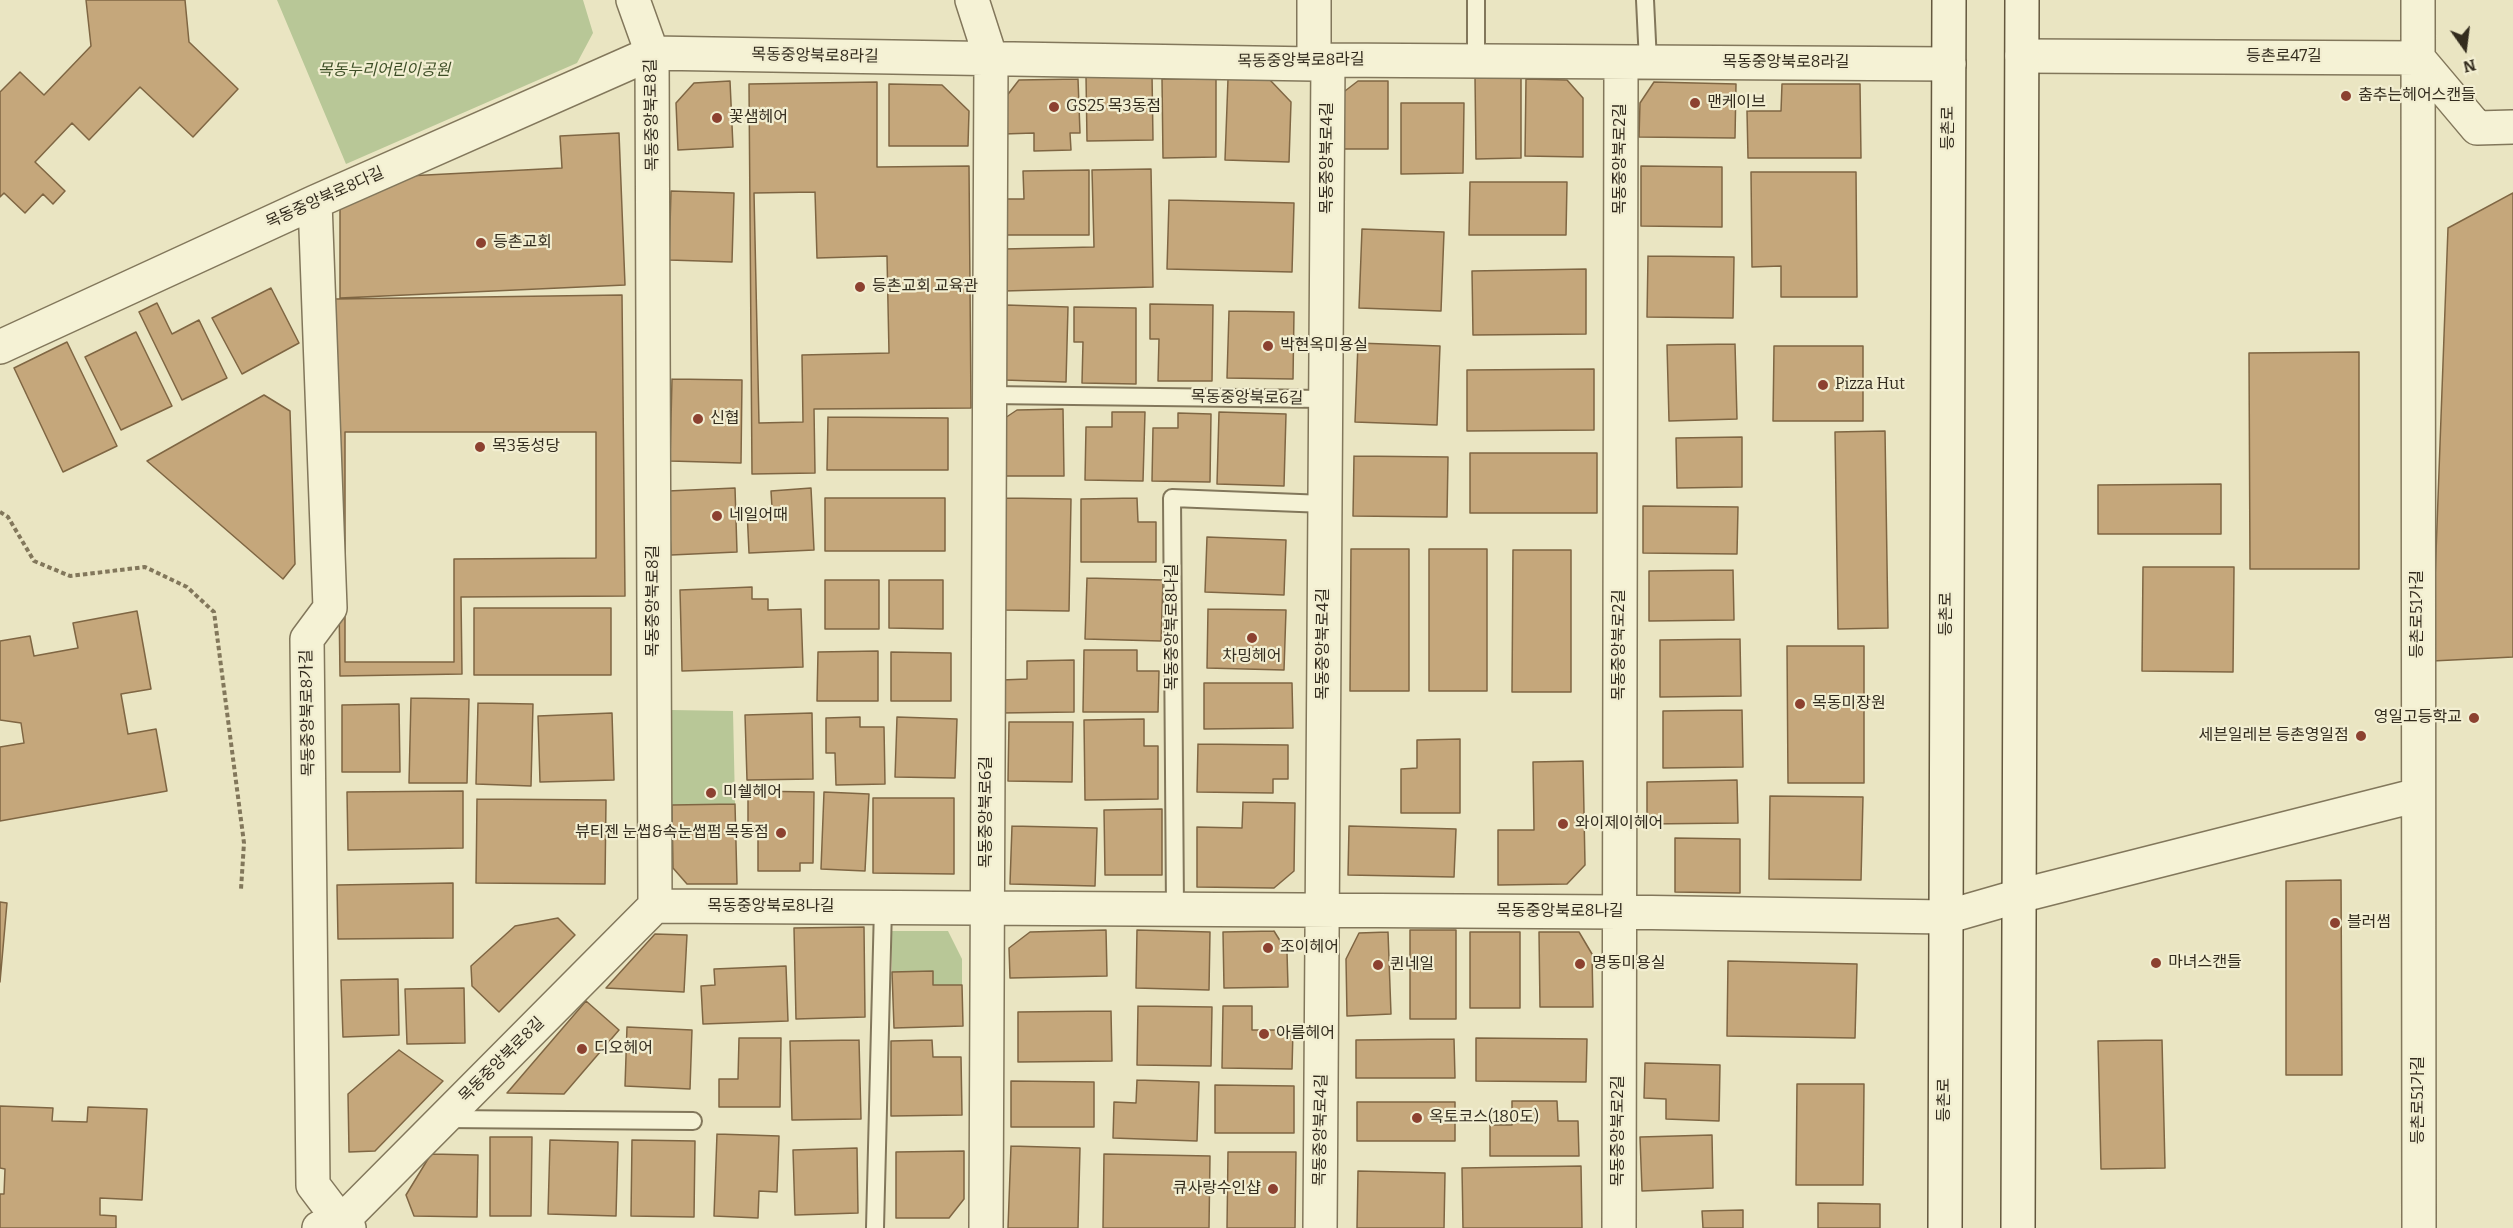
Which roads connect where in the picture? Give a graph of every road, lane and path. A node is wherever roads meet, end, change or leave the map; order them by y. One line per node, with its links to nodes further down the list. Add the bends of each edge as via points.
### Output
1 (633, 0): 9 (street, 목동중앙북로8길)
2 (972, 0): 12 (street, 목동중앙북로6길)
3 (1314, 0): 14 (street, 목동중앙북로4길)
4 (1476, 0): 13 (lane)
5 (1645, 0): 15 (lane)
6 (1949, 0): 16 (street, 등촌로)
7 (2022, 0): 10 (street)
8 (2418, 0): 11 (street, 등촌로51가길)
9 (652, 53): 12 (street, 목동중앙북로8라길); 18 (street, 목동중앙북로8다길); 27 (street, 목동중앙북로8길)
10 (2022, 56): 11 (street, 등촌로47길); 26 (street)
11 (2418, 58): 17 (street, via 2477,128); 24 (street, 등촌로51가길)
12 (991, 59): 14 (street, 목동중앙북로8라길); 20 (street, 목동중앙북로6길)
13 (1476, 61): 14 (street, 목동중앙북로8라길); 15 (street, 목동중앙북로8라길)
14 (1321, 62): 21 (street, 목동중앙북로4길)
15 (1634, 62): 16 (street, 목동중앙북로8라길); 32 (street, 목동중앙북로2길)
16 (1949, 64): 33 (street, 등촌로)
17 (2513, 127)
18 (315, 202): 19 (street, 목동중앙북로8다길); 36 (street, 목동중앙북로8가길, via 330,608 307,639 313,1185)
19 (0, 346)
20 (989, 395): 21 (lane, 목동중앙북로6길); 29 (street, 목동중앙북로6길)
21 (1326, 399): 22 (street, 목동중앙북로4길)
22 (1325, 504): 30 (lane, 목동중앙북로8나길, via 1172,498); 31 (street, 목동중앙북로4길)
23 (0, 512): 25 (path, via 8,517 34,561 70,576 145,567 187,587 214,612 244,843)
24 (2418, 795): 26 (street); 43 (street, 등촌로51가길)
25 (241, 889)
26 (2019, 896): 33 (street, 목동중앙북로8나길); 42 (street)
27 (655, 906): 28 (street, 목동중앙북로8나길); 34 (street, 목동중앙북로8길)
28 (883, 907): 29 (street, 목동중앙북로8나길); 37 (lane)
29 (986, 908): 30 (street, 목동중앙북로8나길); 38 (street, 목동중앙북로6길)
30 (1175, 910): 31 (street, 목동중앙북로8나길)
31 (1323, 910): 32 (street, 목동중앙북로8나길); 39 (street, 목동중앙북로4길)
32 (1619, 912): 33 (street, 목동중앙북로8나길); 40 (street, 목동중앙북로2길)
33 (1946, 917): 41 (street, 등촌로)
34 (444, 1119): 35 (lane, 목동중앙북로8길); 36 (street, 목동중앙북로8길)
35 (693, 1121)
36 (336, 1226)
37 (875, 1228)
38 (986, 1228)
39 (1320, 1228)
40 (1619, 1228)
41 (1945, 1228)
42 (2018, 1228)
43 (2419, 1228)

